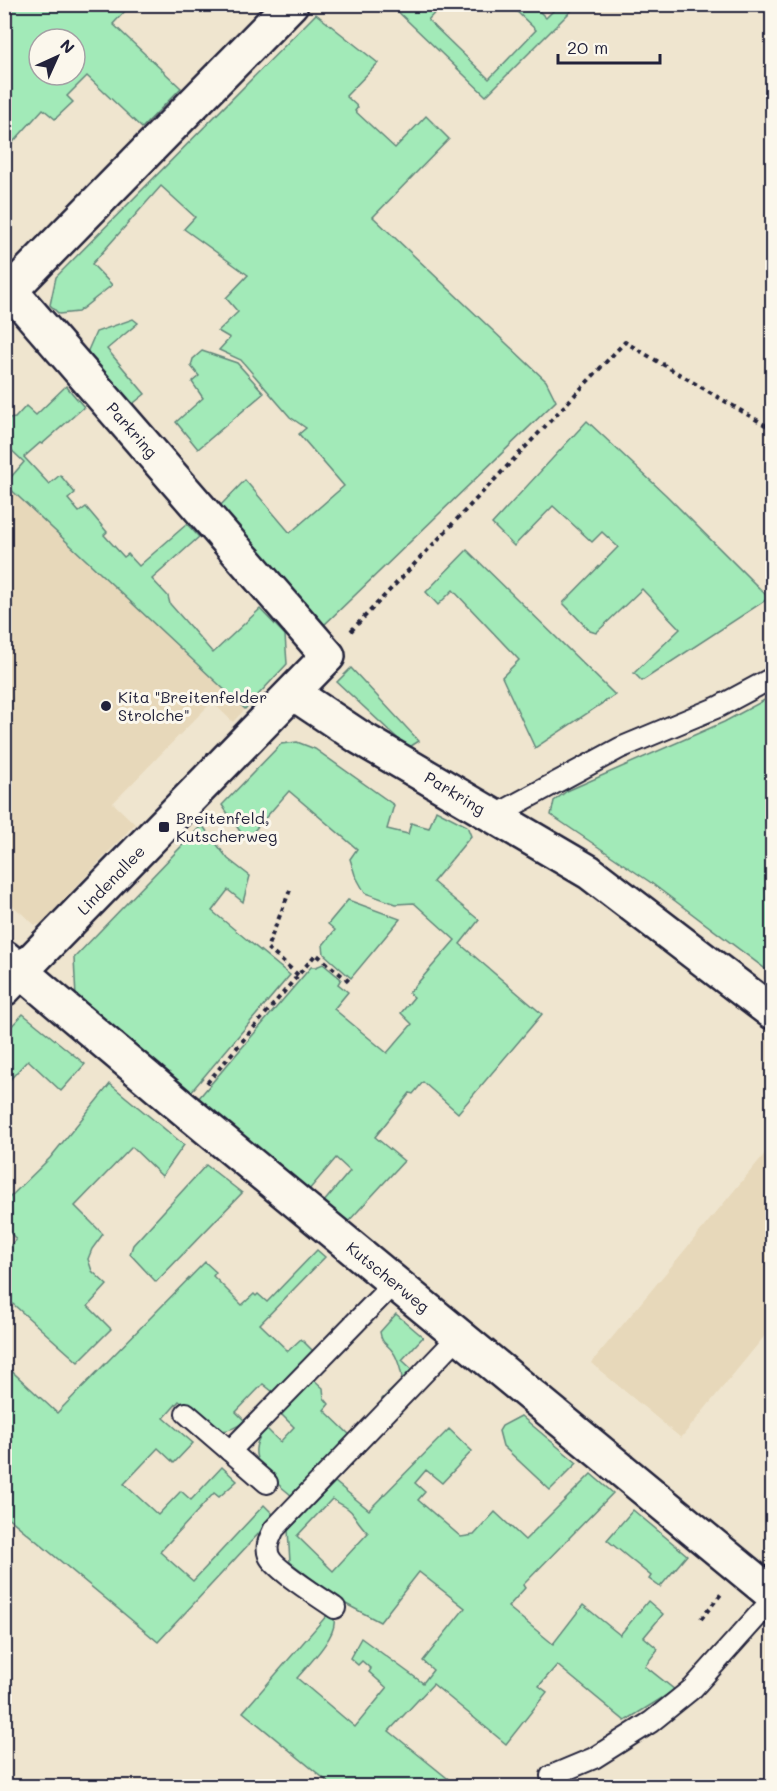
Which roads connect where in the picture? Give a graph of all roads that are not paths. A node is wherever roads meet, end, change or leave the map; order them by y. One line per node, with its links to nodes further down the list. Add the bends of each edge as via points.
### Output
1 (291, 4): 2 (street, Parkring)
2 (8, 286): 4 (street, Parkring, via 328,656)
3 (772, 678): 5 (lane, Parkring, via 718,707 620,748)
4 (293, 693): 5 (street, Parkring); 6 (street, Lindenallee)
5 (494, 816): 7 (street, Parkring, via 589,872)
6 (10, 973): 8 (street, Kutscherweg, via 184,1108)
7 (772, 1012)
8 (394, 1282): 9 (street, Kutscherweg); 11 (lane)
9 (460, 1335): 13 (street, Kutscherweg); 15 (lane, via 274,1529 267,1544 269,1557 277,1566)
10 (186, 1413): 11 (lane)
11 (230, 1451): 12 (lane)
12 (267, 1483)
13 (772, 1594)
14 (772, 1600): 16 (lane, via 693,1688 594,1758)
15 (335, 1608)
16 (551, 1776)

